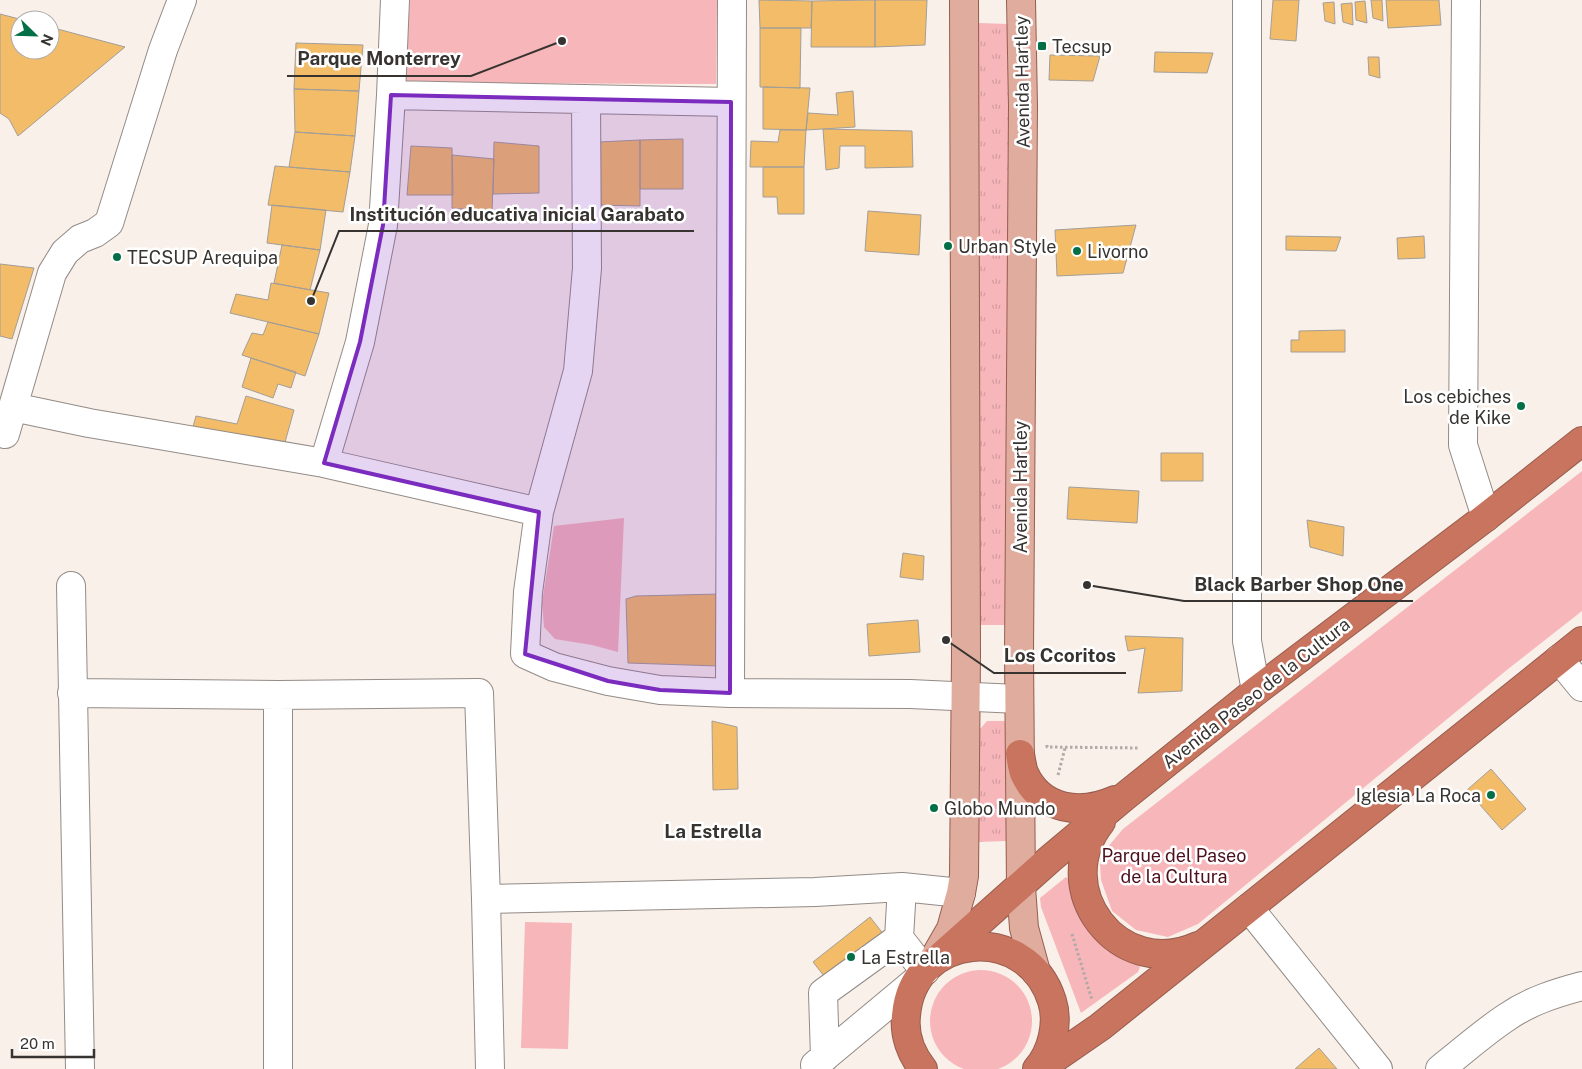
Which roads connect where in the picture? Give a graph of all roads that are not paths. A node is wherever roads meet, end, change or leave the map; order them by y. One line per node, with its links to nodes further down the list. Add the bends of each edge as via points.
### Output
1 (182, 0): 11 (street, via 163,50 109,223 80,239 65,252 52,273)
2 (395, 0): 8 (street)
3 (732, 0): 10 (street)
4 (964, 0): 24 (main road)
5 (1021, 0): 25 (main road, Avenida Hartley)
6 (1247, 0): 20 (street, via 1247,641)
7 (1466, 0): 15 (street, via 1463,446)
8 (392, 95): 9 (street); 13 (street, via 384,225 360,342)
9 (586, 99): 10 (street); 14 (street, via 586,268 578,371)
10 (731, 102): 22 (street)
11 (4, 426): 13 (street, via 89,423)
12 (1582, 441): 15 (highway, Avenida Paseo de la Cultura)
13 (324, 463): 14 (street)
14 (539, 512): 22 (street, via 528,592 525,654 554,667 608,681 660,690)
15 (1486, 517): 20 (highway, Avenida Paseo de la Cultura)
16 (71, 586): 21 (street)
17 (1582, 641): 18 (highway)
18 (1558, 659): 19 (street); 32 (highway)
19 (1582, 687)
20 (1256, 691): 27 (highway, Avenida Paseo de la Cultura)
21 (72, 693): 23 (street); 40 (street)
22 (730, 693): 24 (street)
23 (278, 695): 31 (street, via 479,693); 41 (street)
24 (966, 696): 25 (street); 30 (main road)
25 (1019, 699): 26 (main road, Avenida Hartley)
26 (1020, 754): 27 (highway, via 1024,773 1035,790 1051,802 1075,810 1100,807); 29 (main road, Avenida Hartley)
27 (1124, 797): 29 (highway, Avenida Paseo de la Cultura); 34 (highway, via 1093,832 1084,854 1082,878 1087,902 1099,924 1117,940 1139,951 1163,954 1186,951)
28 (902, 886): 30 (street); 31 (street, via 815,892); 33 (street)
29 (1021, 887): 35 (highway, Avenida Paseo de la Cultura); 36 (main road, Avenida Hartley, via 1024,928)
30 (962, 893): 35 (main road, via 951,929)
31 (486, 899): 42 (street)
32 (1249, 908): 34 (highway); 44 (street)
33 (899, 938): 35 (street); 38 (street, via 823,993)
34 (1209, 941): 43 (highway, via 1100,1027)
35 (928, 968): 36 (highway, via 964,948 980,946 1017,956); 38 (street, Avenida Paseo de la Cultura); 39 (highway, via 908,1003 905,1024 909,1045)
36 (1036, 972): 43 (highway, via 1050,994 1054,1018 1051,1044)
37 (1582, 986): 45 (street, via 1536,1000 1508,1016)
38 (818, 1063)
39 (921, 1067)
40 (80, 1069)
41 (278, 1069)
42 (490, 1069)
43 (1038, 1069)
44 (1378, 1069)
45 (1440, 1069)

